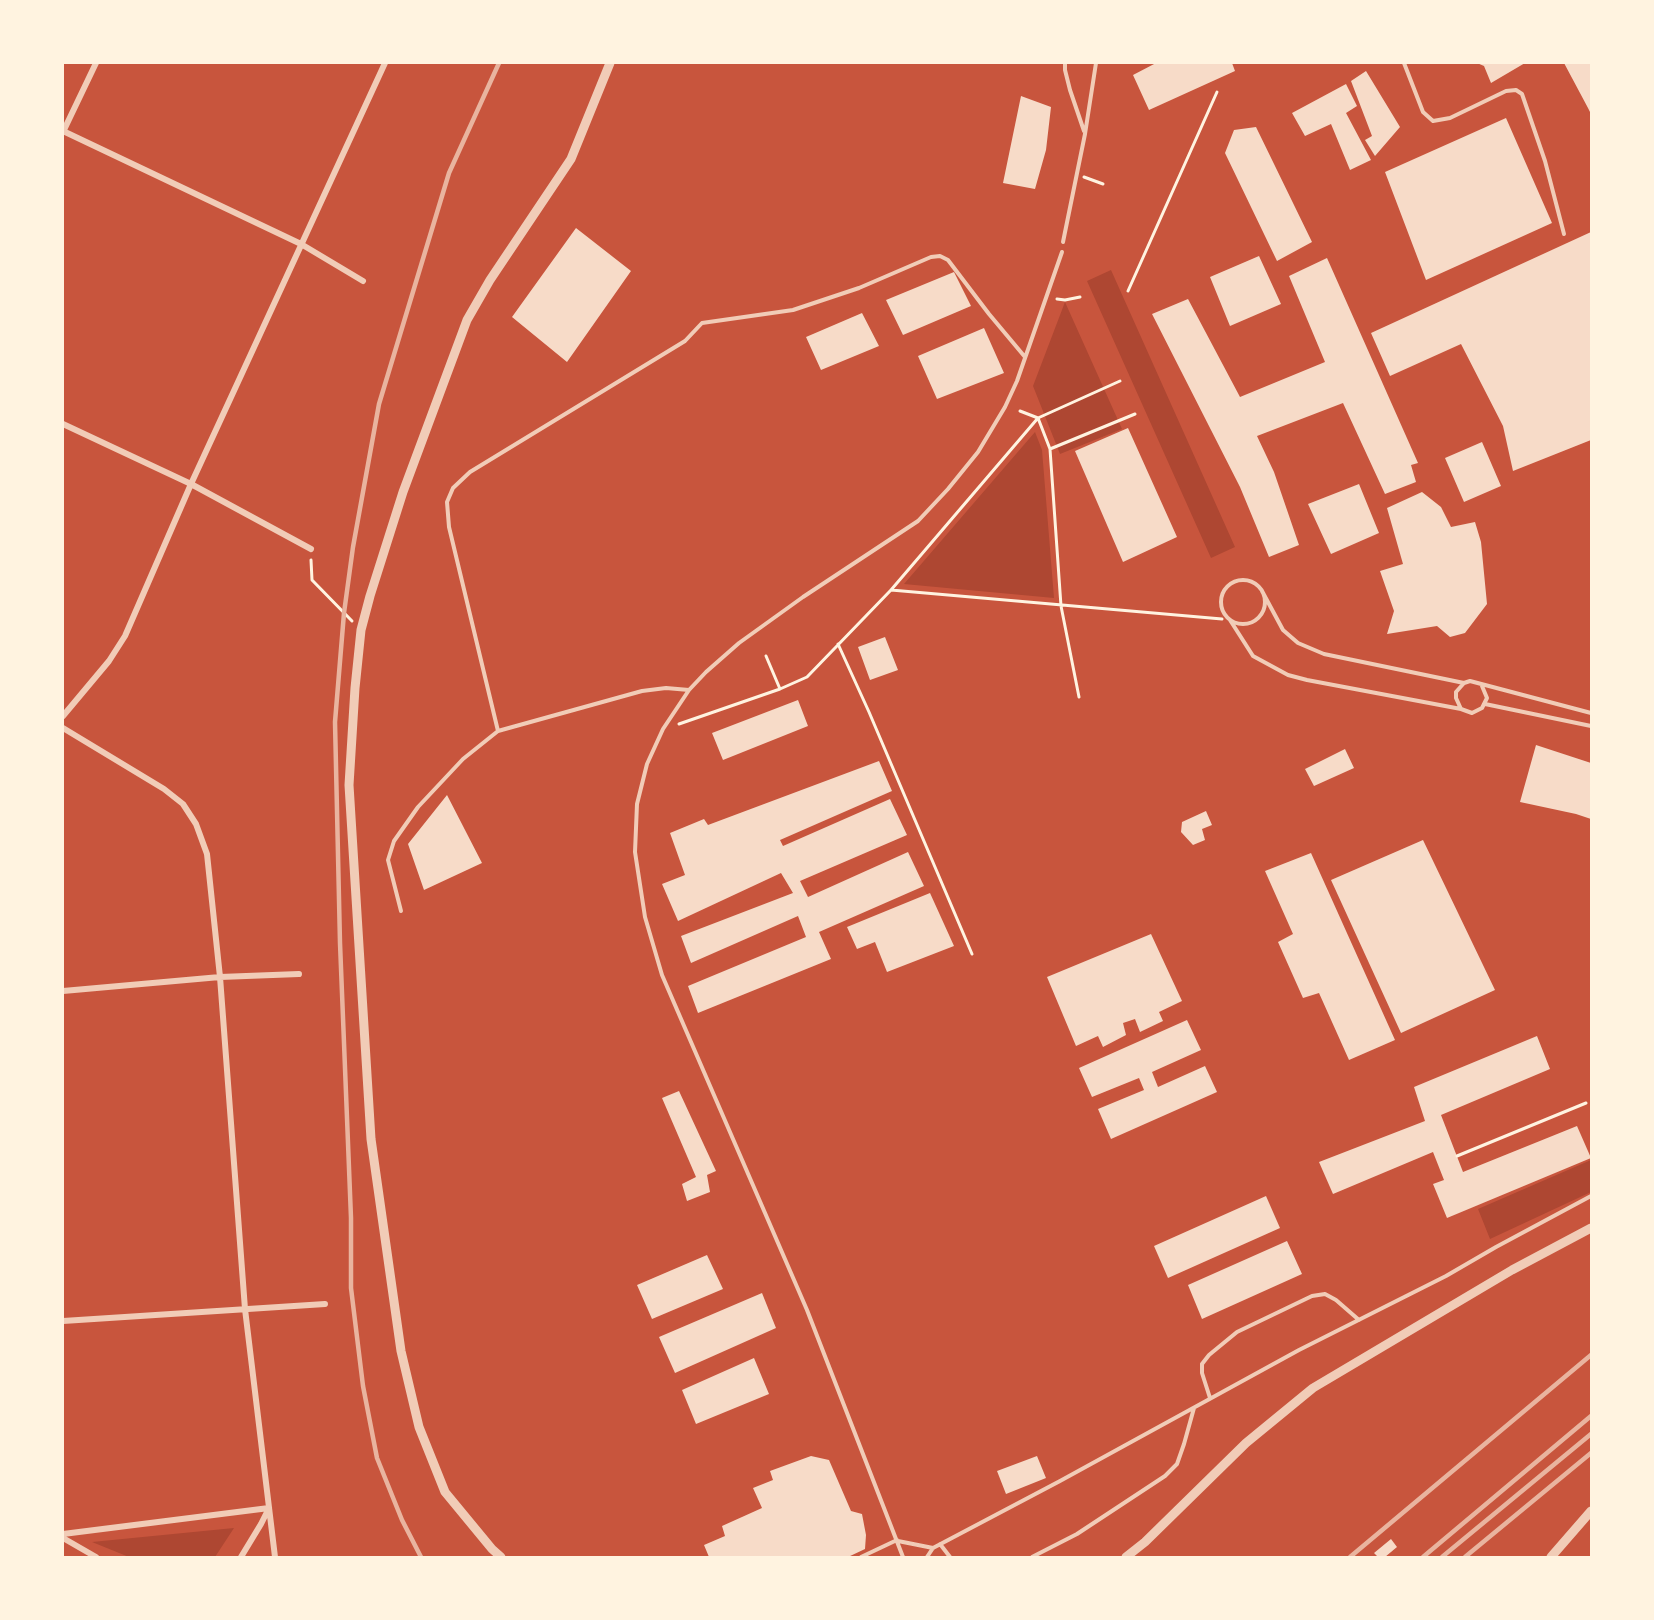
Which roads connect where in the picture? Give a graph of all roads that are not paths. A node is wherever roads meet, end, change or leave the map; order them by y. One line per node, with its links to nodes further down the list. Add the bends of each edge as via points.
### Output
1 (96, 63): 7 (street)
2 (385, 63): 11 (street)
3 (610, 63): 51 (street, via 571,159 467,320 403,492 370,596 361,630 355,688 349,785 371,1139 401,1351 419,1427 446,1492)
4 (1065, 63): 8 (lane)
5 (1096, 63): 8 (lane)
6 (1404, 63): 9 (lane, via 1423,112 1433,121 1450,118 1506,91 1522,94)
7 (63, 132): 11 (street)
8 (1085, 134): 10 (lane)
9 (1564, 234)
10 (1063, 243)
11 (301, 244): 13 (street); 16 (street)
12 (1062, 252): 14 (lane)
13 (363, 281)
14 (1025, 357): 22 (lane, via 994,428 918,521 739,643); 29 (lane, via 948,260 931,257 859,288 792,310 702,323 685,340 470,472 453,488 447,502 449,527)
15 (63, 424): 16 (street)
16 (191, 484): 17 (street); 26 (street, via 125,636)
17 (311, 549)
18 (1262, 591): 19 (lane, via 1264,606 1257,619 1244,624); 19 (lane, via 1246,581 1232,583 1221,601); 20 (lane, via 1283,630 1298,643 1324,654)
19 (1230, 620): 24 (lane, via 1253,656 1287,675)
20 (1464, 683): 21 (lane); 24 (lane, via 1456,692)
21 (1482, 686): 23 (lane, via 1486,691); 25 (lane)
22 (689, 690): 29 (lane, via 642,691); 45 (lane, via 663,729 647,764 637,804 635,852 645,917 662,975 807,1310)
23 (1485, 704): 24 (lane, via 1472,713); 27 (lane)
24 (1461, 709)
25 (1591, 713)
26 (63, 716)
27 (1591, 726)
28 (63, 728): 32 (street, via 164,789 183,804 196,824 207,854)
29 (498, 731): 30 (lane, via 463,759 418,807 394,841 388,860)
30 (401, 911)
31 (299, 974): 32 (street)
32 (220, 977): 33 (street); 37 (street)
33 (63, 991)
34 (1591, 1196): 38 (lane)
35 (1591, 1228): 57 (street, via 1313,1388 1246,1443)
36 (325, 1304): 37 (street)
37 (245, 1309): 39 (street); 42 (street)
38 (1359, 1320): 40 (lane); 40 (lane, via 1325,1294 1312,1296 1237,1332 1202,1364)
39 (63, 1322)
40 (1210, 1398): 41 (lane)
41 (1194, 1407): 46 (lane); 56 (lane, via 1177,1464 1165,1476 1077,1534)
42 (269, 1508): 44 (street); 49 (street); 50 (street)
43 (1591, 1511): 58 (street)
44 (63, 1536): 48 (street)
45 (897, 1540): 47 (lane); 52 (lane); 53 (lane)
46 (940, 1544): 47 (lane); 55 (lane)
47 (933, 1548): 54 (lane)
48 (96, 1557)
49 (241, 1557)
50 (274, 1557)
51 (501, 1557)
52 (861, 1557)
53 (903, 1557)
54 (927, 1557)
55 (950, 1557)
56 (1032, 1557)
57 (1125, 1557)
58 (1551, 1557)

